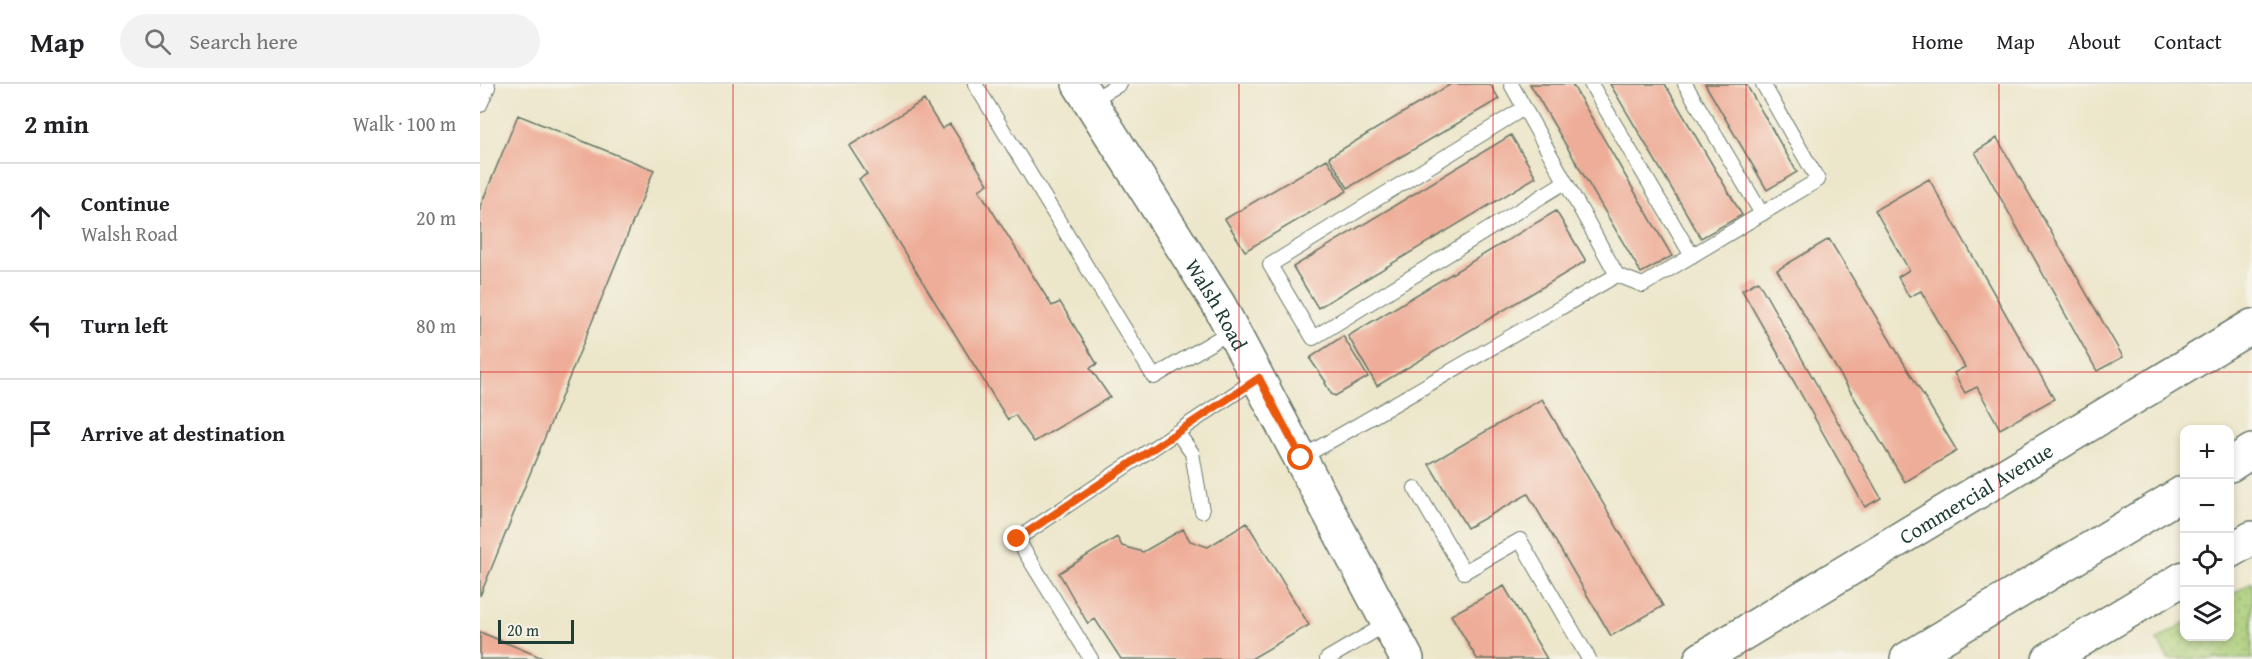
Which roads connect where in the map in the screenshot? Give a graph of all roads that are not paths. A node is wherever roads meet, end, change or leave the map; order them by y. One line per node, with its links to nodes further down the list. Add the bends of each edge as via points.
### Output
1 (487, 84): 9 (lane)
2 (975, 84): 16 (lane, via 1154,377)
3 (1120, 84): 8 (lane)
4 (1511, 84): 10 (lane)
5 (1591, 84): 13 (lane)
6 (1685, 84): 12 (lane)
7 (1763, 84): 12 (lane, via 1818,180)
8 (1085, 92): 16 (main road, Walsh Road)
9 (480, 105)
10 (1524, 108): 11 (lane); 11 (lane, via 1270,265 1313,338)
11 (1565, 182): 14 (lane)
12 (1761, 214): 13 (lane)
13 (1692, 256): 14 (lane, via 1643,285)
14 (1617, 275): 20 (lane)
15 (2252, 327): 33 (main road, Commercial Avenue)
16 (1233, 330): 17 (main road, Walsh Road)
17 (1259, 378): 18 (lane); 20 (main road, Walsh Road)
18 (1177, 432): 24 (lane, via 1192,453); 29 (lane, via 1017,539)
19 (2252, 451): 21 (main road)
20 (1301, 458): 28 (main road, Walsh Road)
21 (2234, 462)
22 (1415, 488): 32 (lane, via 1464,572 1520,540)
23 (2180, 494): 34 (main road)
24 (1202, 511)
25 (2252, 538): 26 (main road)
26 (2234, 548)
27 (2180, 580): 35 (main road)
28 (1388, 623): 30 (lane); 31 (main road, Walsh Road)
29 (1091, 659)
30 (1327, 659)
31 (1407, 659)
32 (1589, 659)
33 (1701, 659)
34 (1907, 659)
35 (2049, 659)

